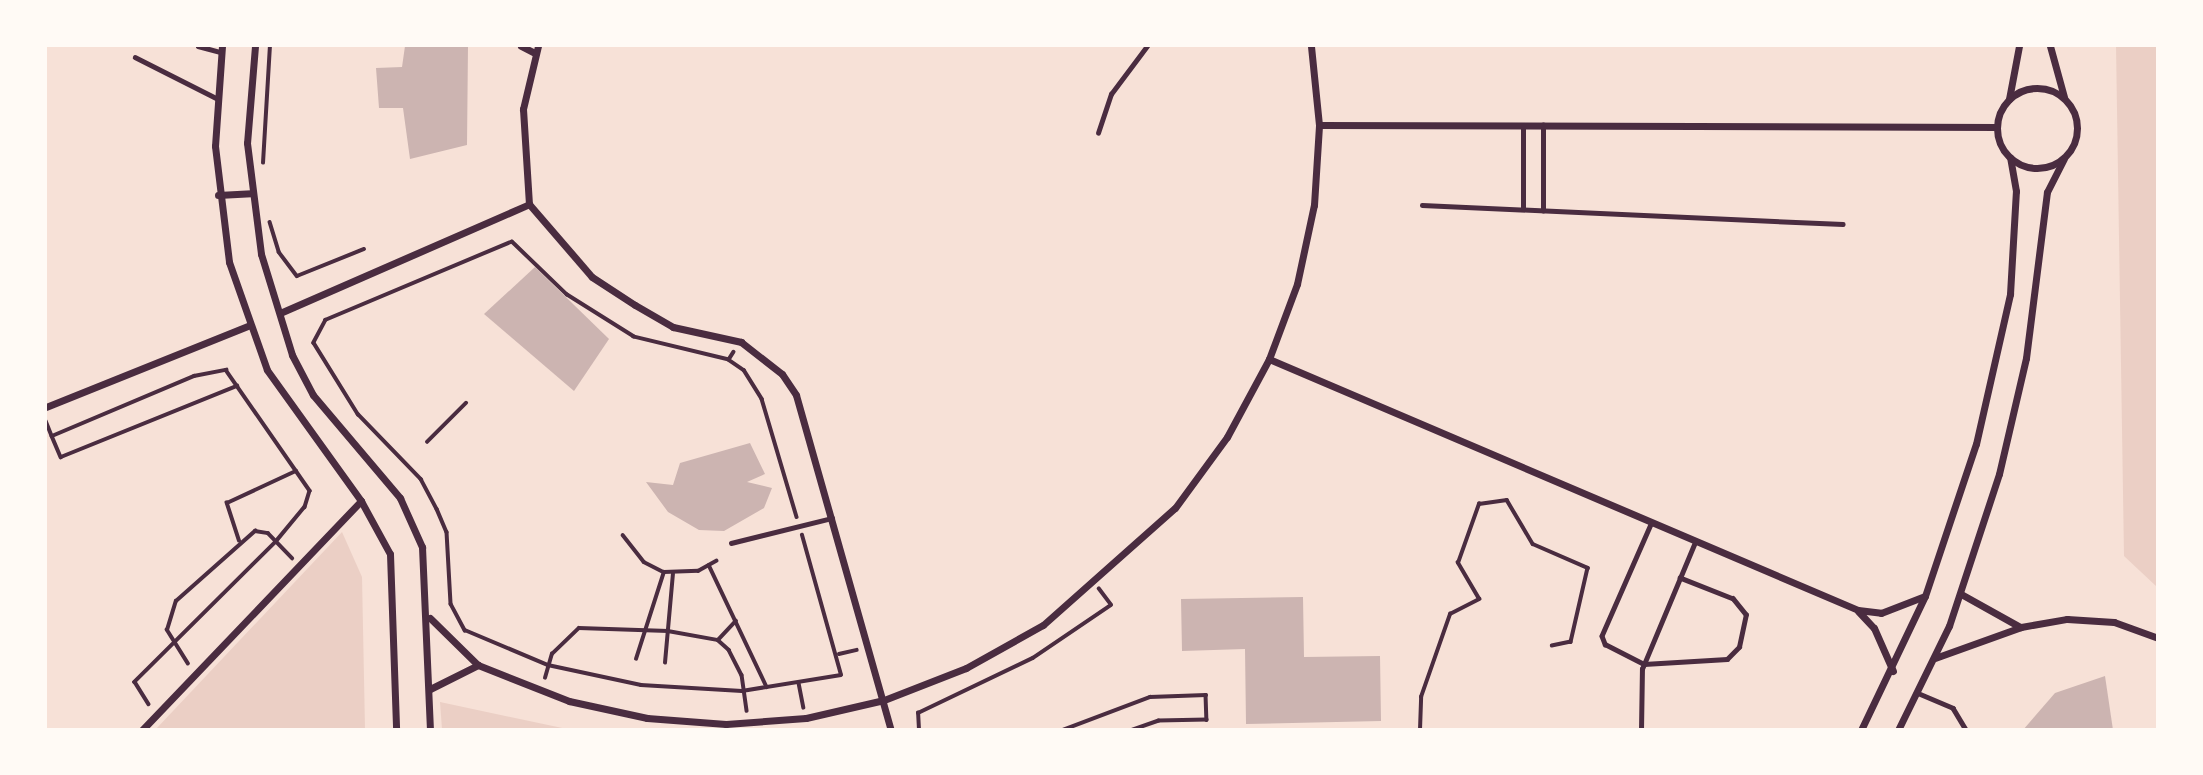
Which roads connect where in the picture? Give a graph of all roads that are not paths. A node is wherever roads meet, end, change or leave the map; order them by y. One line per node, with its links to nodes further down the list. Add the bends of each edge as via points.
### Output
1 (198, 46): 8 (lane)
2 (255, 46): 21 (street)
3 (522, 46): 9 (street)
4 (1147, 46): 18 (lane, via 1111,94)
5 (1311, 46): 14 (street)
6 (2019, 46): 13 (street)
7 (2050, 46): 11 (street)
8 (221, 49): 12 (street)
9 (535, 49): 23 (street, via 523,108)
10 (135, 57): 12 (lane)
11 (2064, 97): 13 (street, via 2030,88); 20 (street, via 2078,128)
12 (216, 98): 22 (street)
13 (2009, 99): 17 (street)
14 (1319, 125): 15 (street); 30 (street, via 1314,205 1297,284)
15 (1523, 125): 16 (street); 25 (lane)
16 (1543, 125): 17 (street); 26 (lane)
17 (1997, 127): 19 (street)
18 (1098, 134)
19 (2010, 158): 20 (street, via 2031,168); 39 (street, via 2016,191 2010,294 1998,357)
20 (2064, 159): 38 (street, via 2047,192 2014,416)
21 (251, 193): 22 (street); 28 (street)
22 (218, 195): 29 (street)
23 (529, 204): 28 (street); 33 (street, via 592,277 635,305 673,327 741,342 765,356 796,396)
24 (1422, 205): 25 (lane)
25 (1523, 209): 26 (lane)
26 (1543, 211): 27 (lane)
27 (1843, 224)
28 (280, 313): 41 (street, via 313,395 414,522)
29 (248, 326): 31 (street); 32 (street, via 295,416)
30 (1269, 359): 34 (street); 50 (street, via 1227,437 1175,508 1096,585 1043,625 966,668)
31 (46, 407)
32 (361, 500): 51 (street); 52 (street, via 382,535 394,573)
33 (832, 518): 36 (lane); 50 (street)
34 (1653, 520): 35 (street); 45 (lane, via 1602,636 1605,644)
35 (1697, 539): 37 (lane); 40 (street)
36 (731, 543)
37 (1680, 578): 45 (lane); 45 (lane, via 1734,599 1746,615 1739,647 1727,659)
38 (1961, 594): 42 (street); 44 (street)
39 (1925, 596): 40 (street, via 1881,613); 47 (street)
40 (1857, 610): 47 (street, via 1874,628)
41 (430, 618): 46 (street); 48 (street)
42 (2021, 627): 43 (street, via 2067,619 2102,621); 44 (street)
43 (2158, 638)
44 (1935, 658): 49 (street)
45 (1644, 664): 55 (lane)
46 (478, 665): 48 (street); 50 (street, via 542,690 647,718 749,722 806,718)
47 (1893, 671): 56 (street)
48 (430, 689): 53 (street)
49 (1918, 693): 57 (street); 58 (lane, via 1953,708)
50 (884, 700): 54 (street)
51 (142, 730)
52 (396, 730)
53 (430, 730)
54 (891, 730)
55 (1641, 730)
56 (1861, 730)
57 (1898, 730)
58 (1966, 730)

